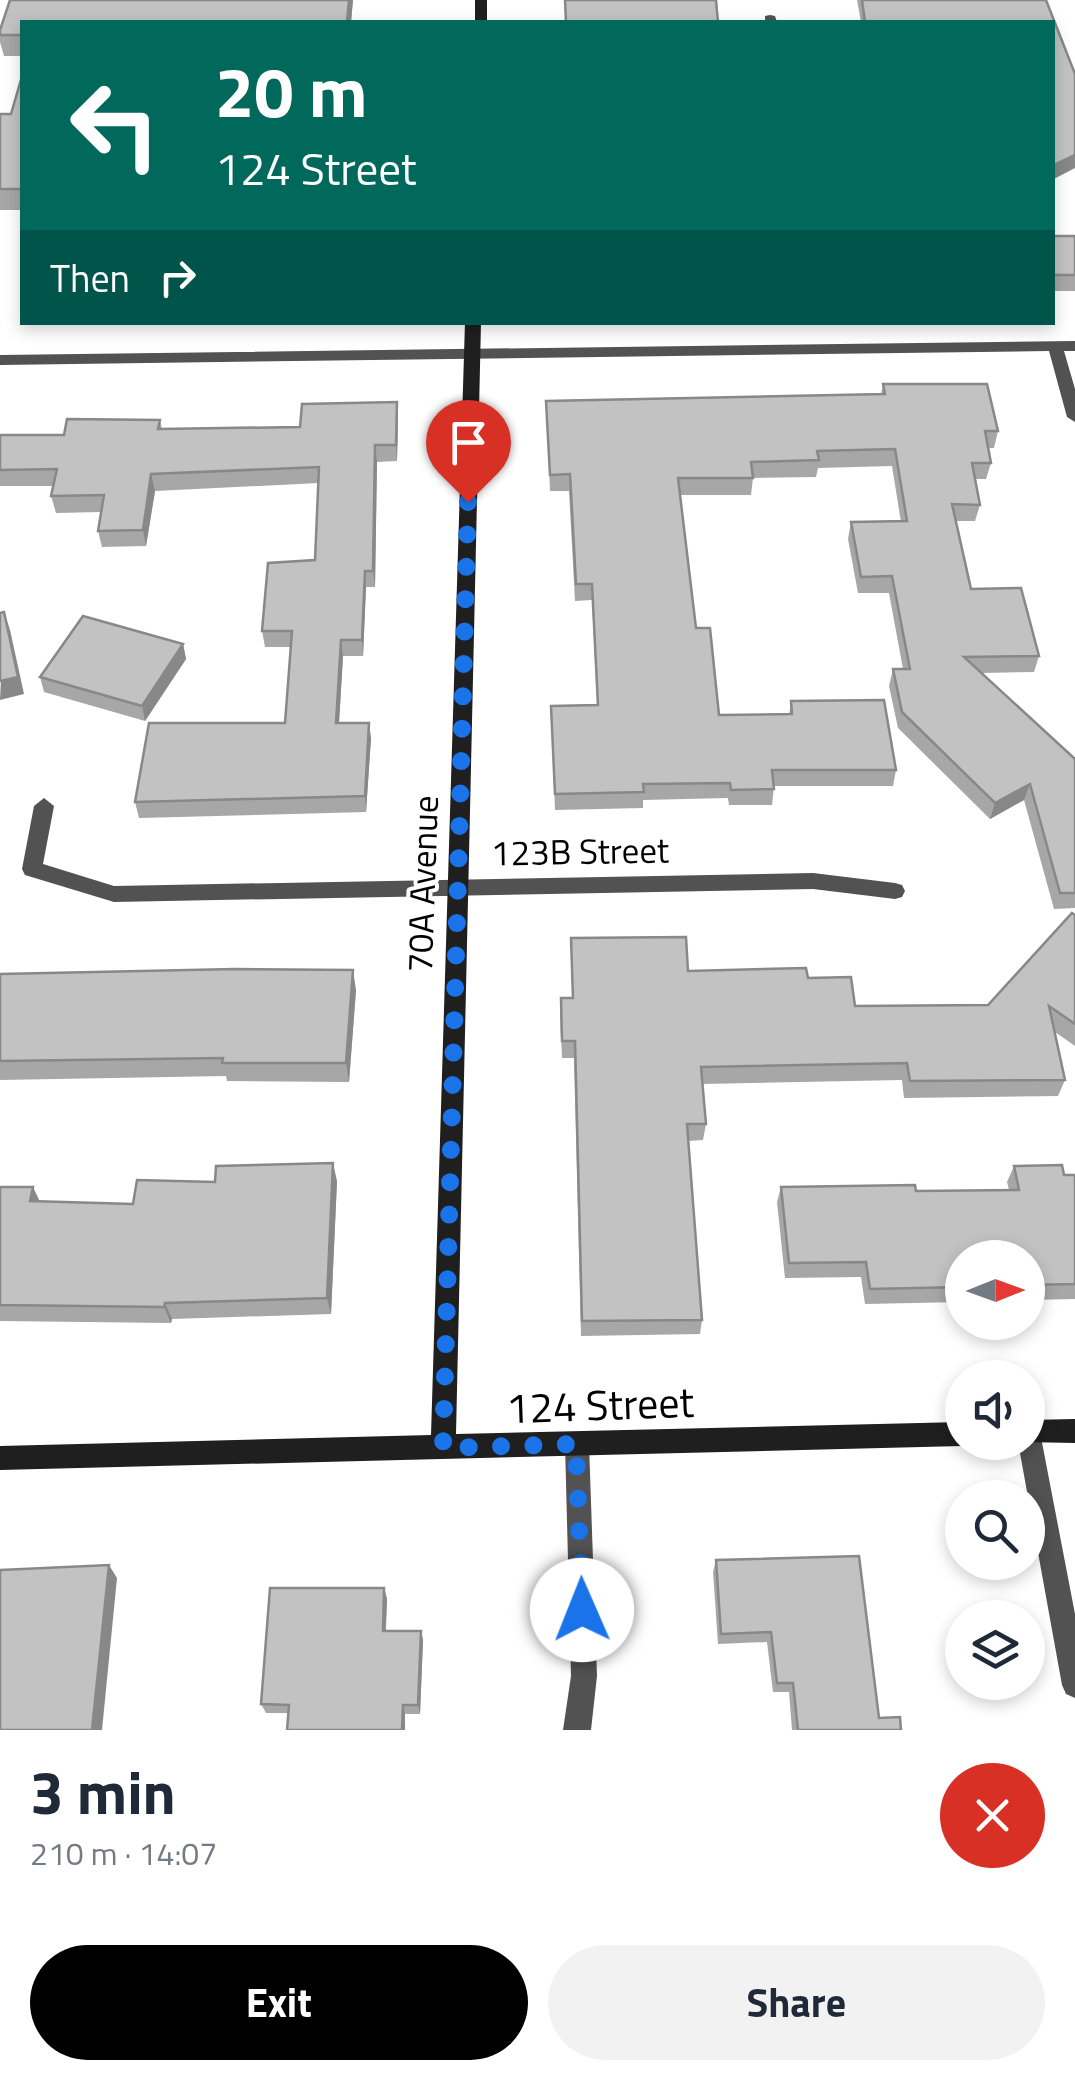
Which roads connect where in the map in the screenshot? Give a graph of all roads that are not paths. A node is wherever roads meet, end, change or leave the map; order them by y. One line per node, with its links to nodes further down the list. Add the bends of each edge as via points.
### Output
1 (473, 325): 4 (street, 70A Avenue)
2 (1055, 346): 3 (street); 4 (street); 6 (street)
3 (1075, 346)
4 (472, 356): 5 (street); 8 (street, 70A Avenue)
5 (0, 360)
6 (1075, 417)
7 (44, 806): 8 (street, 123B Street, via 32,870 114,894)
8 (456, 886): 9 (street, 123B Street, via 813,880); 14 (street, 70A Avenue)
9 (895, 890)
10 (1075, 1431): 11 (street)
11 (1045, 1432)
12 (945, 1434): 13 (street, 124 Street)
13 (576, 1444): 14 (street, 124 Street); 18 (street, via 584,1676)
14 (443, 1448): 15 (street, 124 Street)
15 (0, 1458)
16 (1033, 1460): 17 (street)
17 (1075, 1685)
18 (577, 1730)

